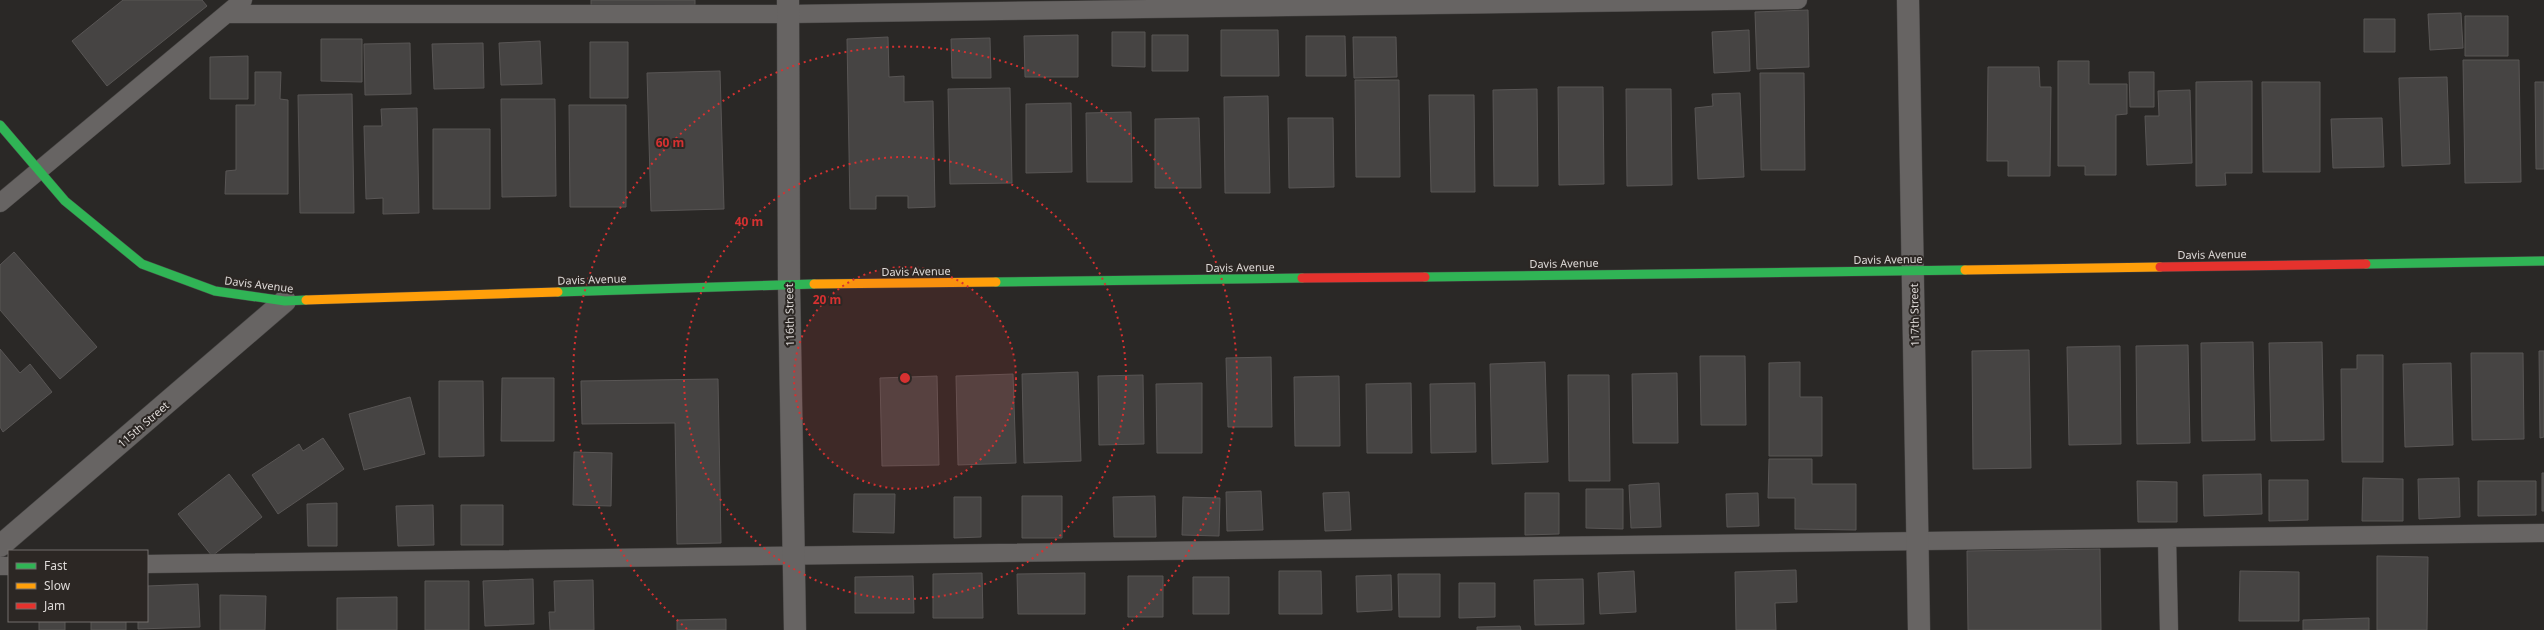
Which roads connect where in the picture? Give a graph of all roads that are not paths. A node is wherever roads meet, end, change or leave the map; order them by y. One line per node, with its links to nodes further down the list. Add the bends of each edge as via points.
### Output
1 (243, 0): 5 (lane)
2 (1798, 0): 4 (lane)
3 (1908, 0): 10 (street, 117th Street)
4 (788, 7): 5 (lane); 11 (street, 116th Street)
5 (227, 14): 7 (lane)
6 (0, 125): 7 (street, Davis Avenue)
7 (39, 171): 8 (lane); 12 (street, Davis Avenue, via 65,201 142,264 215,291)
8 (0, 203)
9 (2544, 261): 10 (street, Davis Avenue)
10 (1913, 271): 11 (street, Davis Avenue); 15 (street, 117th Street)
11 (789, 284): 12 (street, Davis Avenue); 17 (street, 116th Street)
12 (285, 301): 16 (street, 115th Street)
13 (2544, 533): 14 (lane)
14 (2167, 538): 15 (lane); 21 (lane)
15 (1918, 540): 17 (lane); 20 (street, 117th Street)
16 (0, 546)
17 (793, 554): 18 (lane); 19 (street, 116th Street)
18 (148, 564)
19 (795, 630)
20 (1919, 630)
21 (2169, 630)

